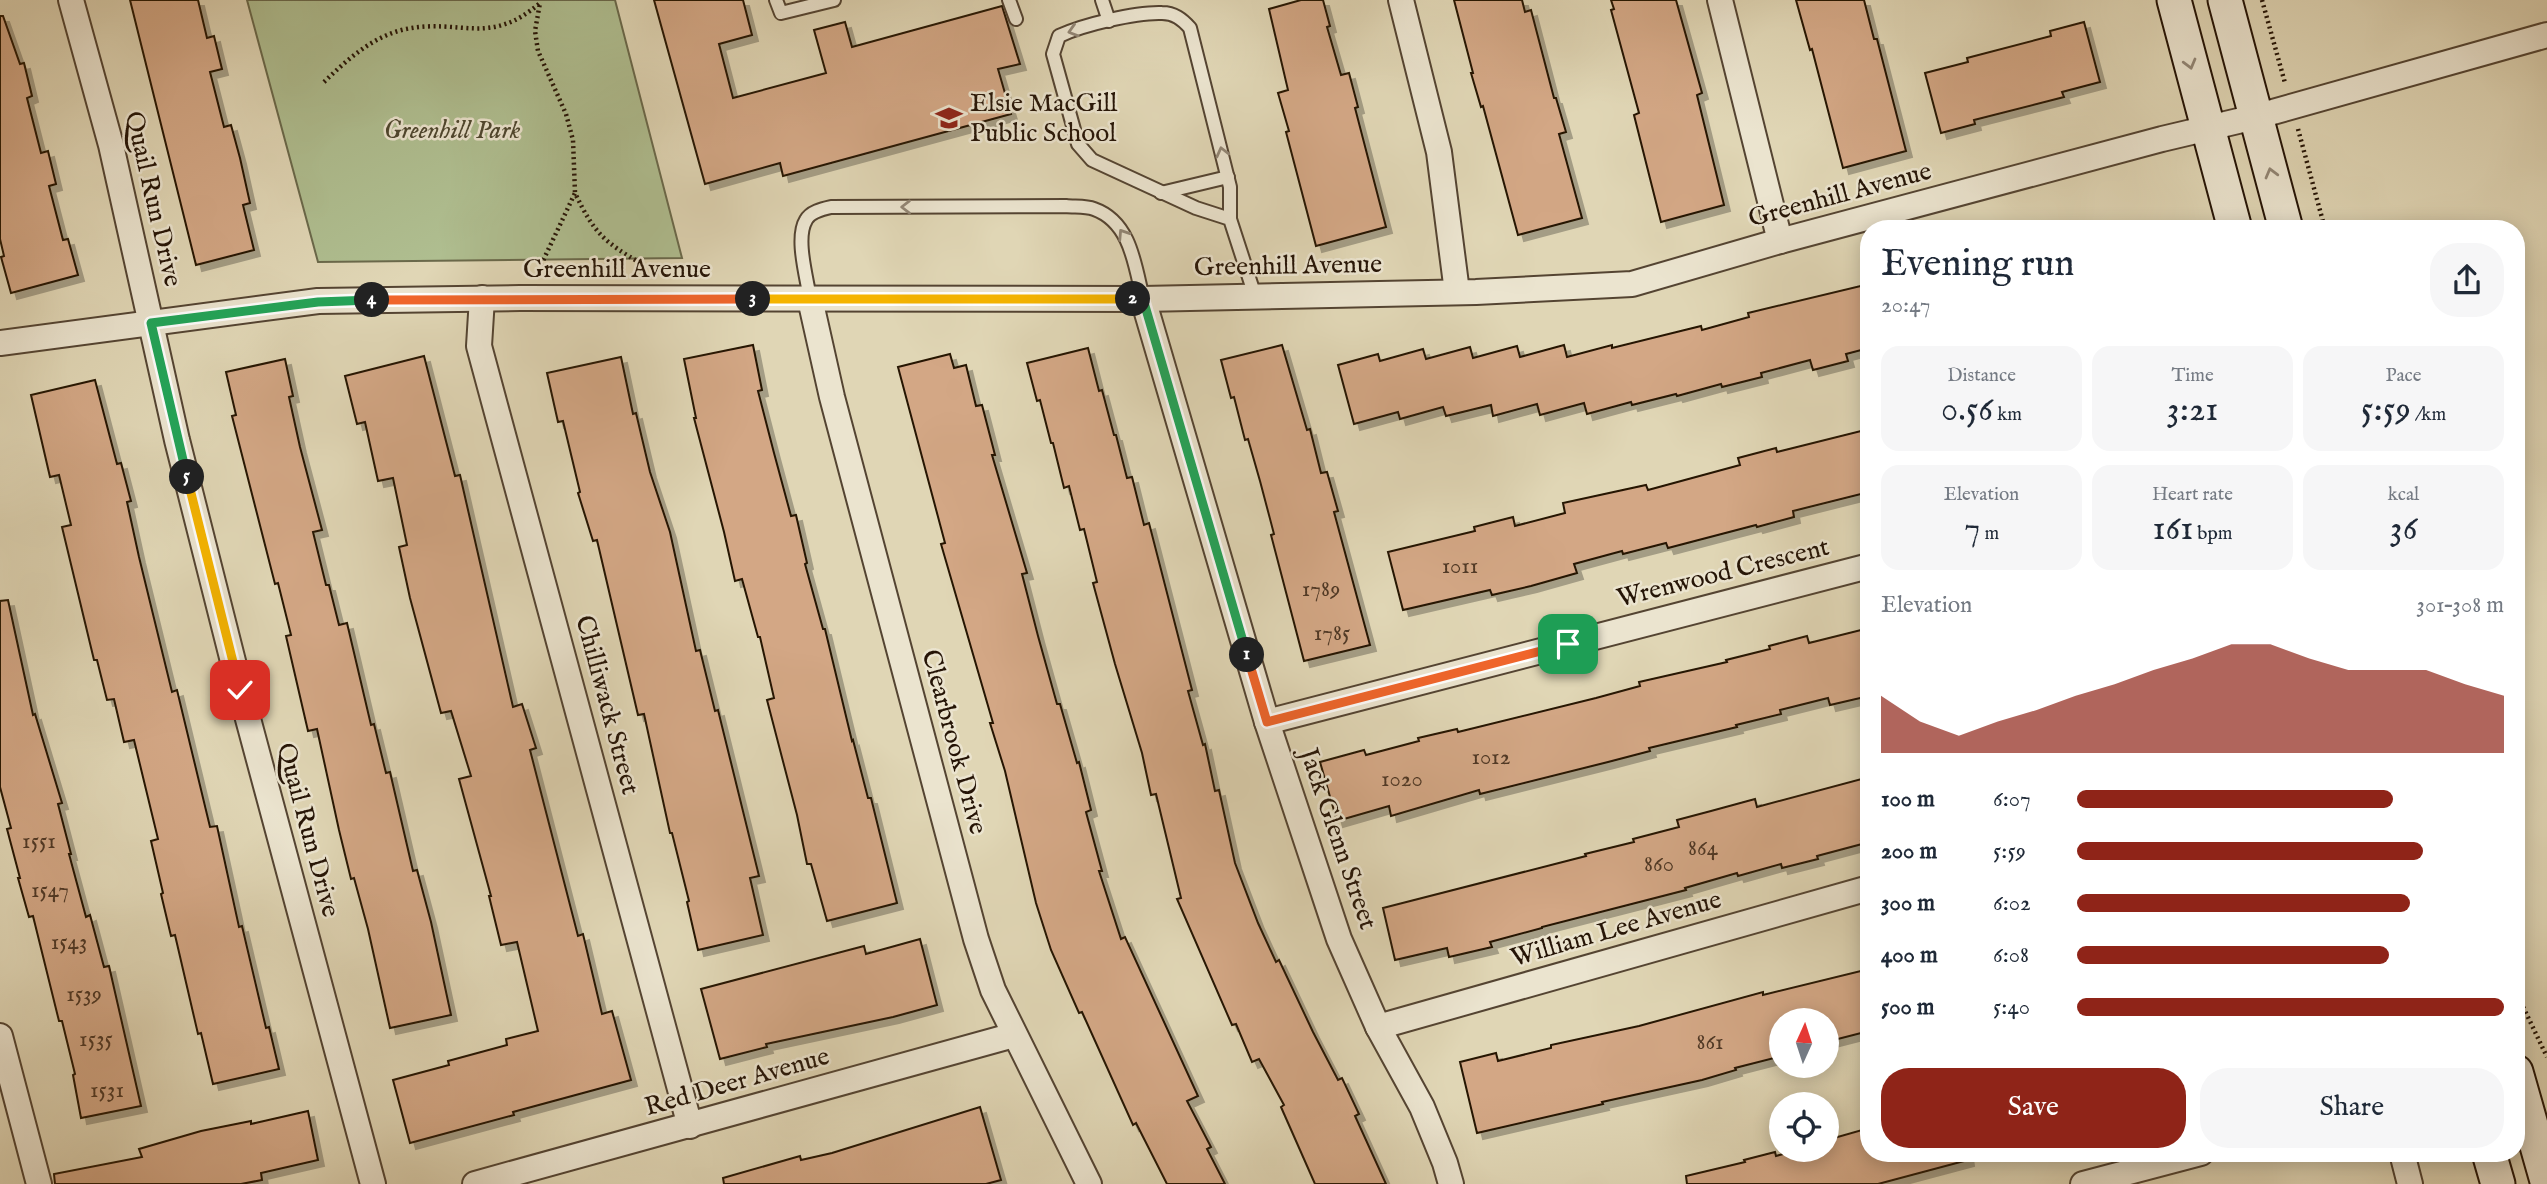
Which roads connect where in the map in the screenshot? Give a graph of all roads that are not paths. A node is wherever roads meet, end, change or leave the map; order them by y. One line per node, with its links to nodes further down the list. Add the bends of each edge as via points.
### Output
1 (71, 0): 26 (street, Quail Run Drive, via 111,145)
2 (776, 0): 3 (lane, via 780,13)
3 (834, 0)
4 (1009, 0): 10 (lane)
5 (1102, 0): 11 (lane)
6 (1401, 0): 21 (street, via 1439,152)
7 (1720, 0): 20 (street)
8 (2174, 0): 14 (main road, one-way to 14)
9 (2225, 0): 13 (main road)
10 (1016, 19)
11 (1109, 22): 15 (lane, one-way to 11, via 1190,28 1181,18 1162,13); 16 (lane, one-way to 16, via 1059,36 1053,54 1078,144 1092,160)
12 (2547, 35): 13 (street, Greenhill Avenue)
13 (2255, 117): 14 (street, Greenhill Avenue); 19 (main road, one-way to 13)
14 (2207, 128): 18 (main road); 20 (street, Greenhill Avenue)
15 (1228, 177): 16 (lane); 17 (lane)
16 (1161, 193): 17 (lane)
17 (1230, 219): 22 (lane)
18 (2233, 220)
19 (2284, 220)
20 (1780, 241): 21 (street, Greenhill Avenue, via 1632,284)
21 (1457, 292): 22 (street, Greenhill Avenue)
22 (1255, 296): 25 (street, Greenhill Avenue)
23 (482, 298): 24 (street, Greenhill Avenue); 26 (street, Greenhill Avenue, via 318,302); 35 (street, Chilliwack Street, via 479,346)
24 (810, 299): 25 (street, Greenhill Avenue); 25 (lane, one-way to 24, via 1130,245 1115,222 1093,208 1052,206 831,207 817,211 807,218 801,235); 32 (street, Clearbrook Drive, via 976,939)
25 (1143, 299): 29 (street, Jack Glenn Street)
26 (151, 323): 27 (street, Greenhill Avenue); 41 (street, Quail Run Drive, via 240,690)
27 (0, 343)
28 (1860, 568): 29 (street, Wrenwood Crescent)
29 (1267, 722): 31 (street, Jack Glenn Street, via 1339,939)
30 (1860, 891): 31 (street, William Lee Avenue)
31 (1378, 1027): 44 (street, Jack Glenn Street, via 1422,1107)
32 (1014, 1035): 35 (street, Red Deer Avenue); 43 (street, Clearbrook Drive)
33 (0, 1036): 40 (street)
34 (2525, 1104): 39 (main road)
35 (690, 1126): 42 (street, Red Deer Avenue)
36 (2167, 1162): 45 (street)
37 (2404, 1162): 46 (street)
38 (2492, 1162): 47 (main road)
39 (2547, 1181)
40 (39, 1184)
41 (373, 1184)
42 (475, 1184)
43 (1088, 1184)
44 (1451, 1184)
45 (2083, 1184)
46 (2410, 1184)
47 (2498, 1184)

